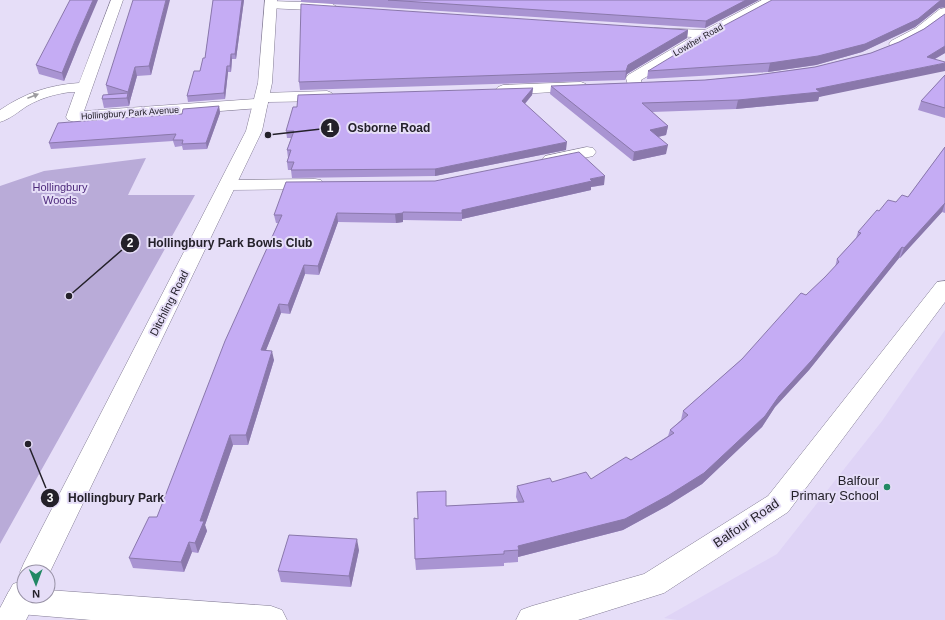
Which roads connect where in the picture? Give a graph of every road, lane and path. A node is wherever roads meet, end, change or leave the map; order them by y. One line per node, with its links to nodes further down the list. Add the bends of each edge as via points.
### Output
1 (118, 0): 10 (street, Hollingbury Park Avenue)
2 (771, 0): 7 (street, Lowther Road)
3 (271, 3): 4 (street); 14 (street, Ditchling Road)
4 (340, 8)
5 (945, 12): 8 (street, via 921,30)
6 (648, 30): 7 (street)
7 (707, 34): 9 (street, Lowther Road, via 633,78 641,85)
8 (881, 51)
9 (619, 86)
10 (85, 87): 14 (street, Hollingbury Park Avenue, via 74,116); 15 (street, one-way to 10, via 35,95)
11 (596, 87): 12 (street)
12 (486, 90)
13 (343, 95): 14 (street)
14 (261, 101): 19 (street, Ditchling Road, via 254,131)
15 (0, 117)
16 (590, 151): 17 (street)
17 (533, 164)
18 (330, 184): 19 (street)
19 (228, 185): 21 (street, Ditchling Road)
20 (945, 287): 24 (street, Balfour Road, via 778,504 653,584)
21 (39, 564)
22 (18, 604): 23 (street)
23 (271, 620)
24 (532, 620)

